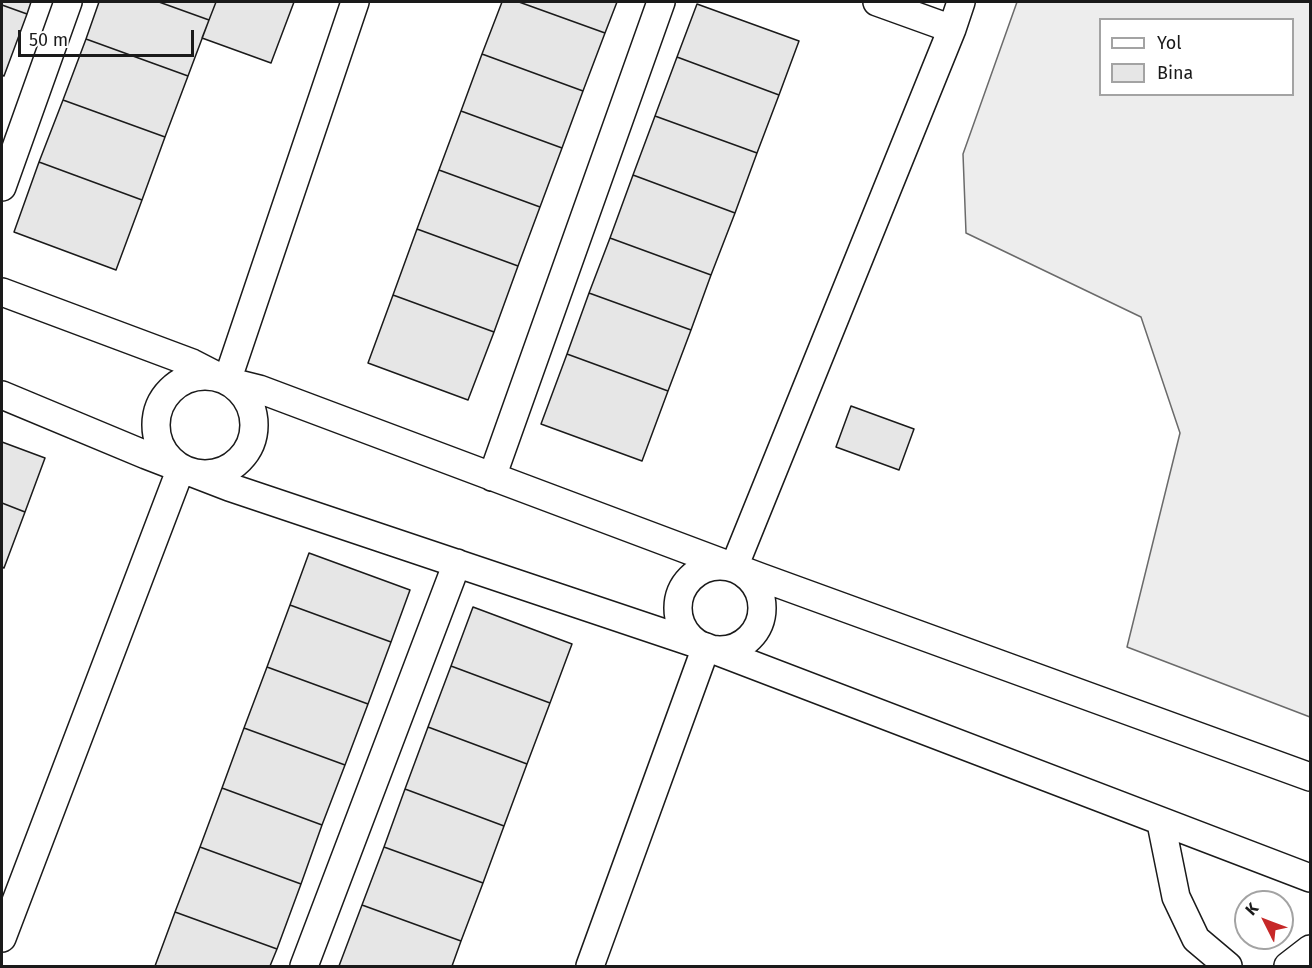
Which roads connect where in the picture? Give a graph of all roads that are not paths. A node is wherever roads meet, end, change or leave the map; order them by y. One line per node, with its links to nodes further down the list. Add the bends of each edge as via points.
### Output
1 (68, 2): 7 (street)
2 (355, 2): 9 (street)
3 (661, 2): 12 (street)
4 (877, 2): 6 (street)
5 (962, 2): 6 (street)
6 (952, 29): 14 (street)
7 (2, 188)
8 (2, 292): 9 (street, via 192,363)
9 (227, 381): 11 (street, via 197,376 170,390 161,402 156,416 158,439 169,459); 11 (street, via 239,390 251,410 253,433 248,447 226,469 195,473); 12 (street, via 259,389)
10 (2, 395): 11 (street)
11 (181, 468): 13 (street); 19 (street)
12 (492, 477): 14 (street)
13 (456, 563): 15 (street); 21 (street)
14 (734, 567): 15 (street, via 722,565 702,570 680,593 678,606 685,632); 15 (street, via 746,573 761,595 760,622 754,634 732,648); 16 (street)
15 (706, 647): 17 (street); 22 (street)
16 (1311, 777)
17 (1161, 823): 18 (street); 23 (street, via 1176,897 1196,939)
18 (1311, 878)
19 (2, 938)
20 (1311, 949): 24 (street)
21 (304, 966)
22 (590, 966)
23 (1228, 966)
24 (1288, 966)

